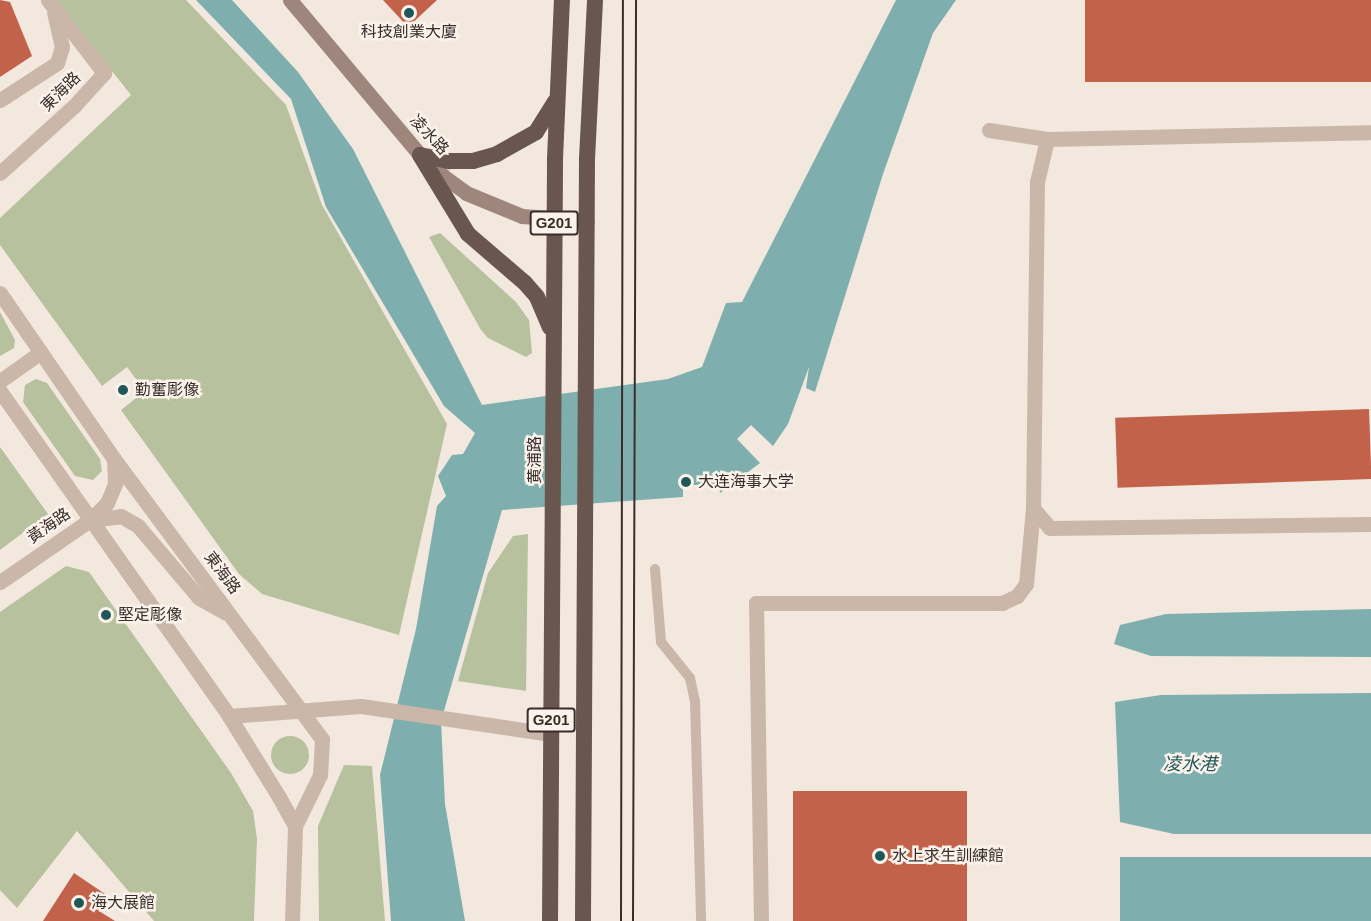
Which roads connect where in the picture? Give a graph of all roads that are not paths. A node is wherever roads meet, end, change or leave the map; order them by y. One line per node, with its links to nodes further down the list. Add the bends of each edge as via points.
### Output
1 (48, 0): 6 (street, via 61,39 57,63); 11 (street, 東海路, via 104,73)
2 (290, 0): 10 (main road, 凌水路)
3 (562, 0): 5 (highway, 黄浦路 / G201)
4 (595, 0): 13 (highway, G201)
5 (558, 94): 10 (highway, via 550,114 536,132 497,154 473,161); 12 (highway, 黄浦路 / G201)
6 (0, 100)
7 (989, 130): 9 (street)
8 (1371, 132): 9 (street)
9 (1047, 139): 20 (street, via 1037,182)
10 (420, 155): 12 (main road, 凌水路, via 466,193 522,216); 15 (highway, via 468,234 537,297)
11 (0, 173)
12 (554, 221): 13 (main road, 凌水路); 15 (highway, 黄浦路 / G201)
13 (587, 221): 32 (highway, G201)
14 (0, 293): 16 (street, 東海路)
15 (554, 346): 28 (highway, 黄浦路 / G201)
16 (41, 352): 17 (street); 19 (street, 東海路)
17 (0, 381)
18 (0, 391): 21 (street)
19 (114, 459): 21 (street, via 115,484 107,503); 25 (street, 東海路)
20 (1033, 508): 22 (street, via 1050,528); 34 (street, via 1026,584 1017,596 1002,603 756,603)
21 (90, 520): 24 (street, 黃海路); 25 (street, via 121,516 138,526 199,598); 27 (street)
22 (1371, 525)
23 (654, 569): 33 (lane, via 661,642 690,678 695,701)
24 (0, 582)
25 (232, 616): 26 (street, 東海路)
26 (298, 709): 27 (street); 28 (street, via 361,706); 29 (street, 東海路, via 322,739 320,775)
27 (229, 716): 29 (street)
28 (551, 734): 31 (highway, 黄浦路 / G201)
29 (295, 826): 30 (street)
30 (292, 921)
31 (550, 921)
32 (583, 921)
33 (701, 921)
34 (761, 921)

